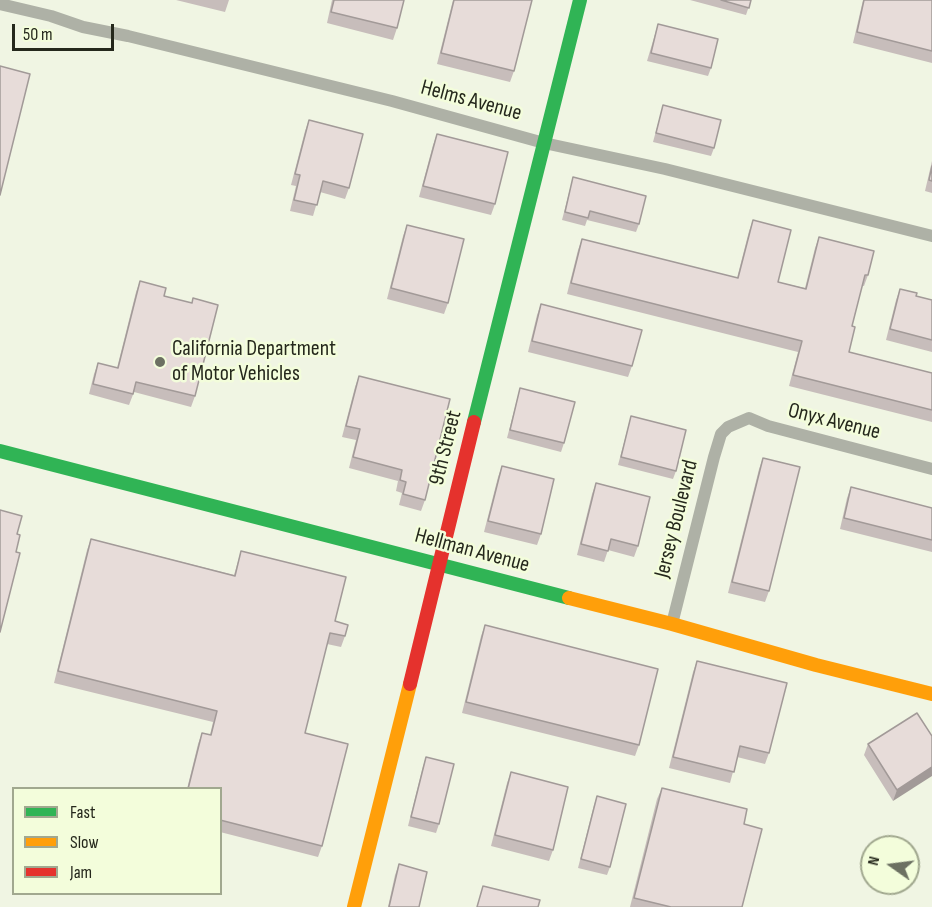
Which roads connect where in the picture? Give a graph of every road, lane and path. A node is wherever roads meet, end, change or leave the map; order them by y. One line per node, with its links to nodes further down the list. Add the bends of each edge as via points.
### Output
1 (580, 0): 3 (street, 9th Street)
2 (0, 4): 3 (street, Helms Avenue, via 392,101)
3 (544, 143): 4 (street, Helms Avenue); 8 (street, 9th Street)
4 (932, 236)
5 (728, 427): 7 (street, Onyx Avenue, via 749,418); 9 (street, Jersey Boulevard, via 721,434 714,457)
6 (0, 451): 8 (street, Hellman Avenue)
7 (932, 469)
8 (438, 564): 9 (street, Hellman Avenue); 11 (street, 9th Street)
9 (672, 624): 10 (street, Hellman Avenue)
10 (932, 694)
11 (354, 907)

